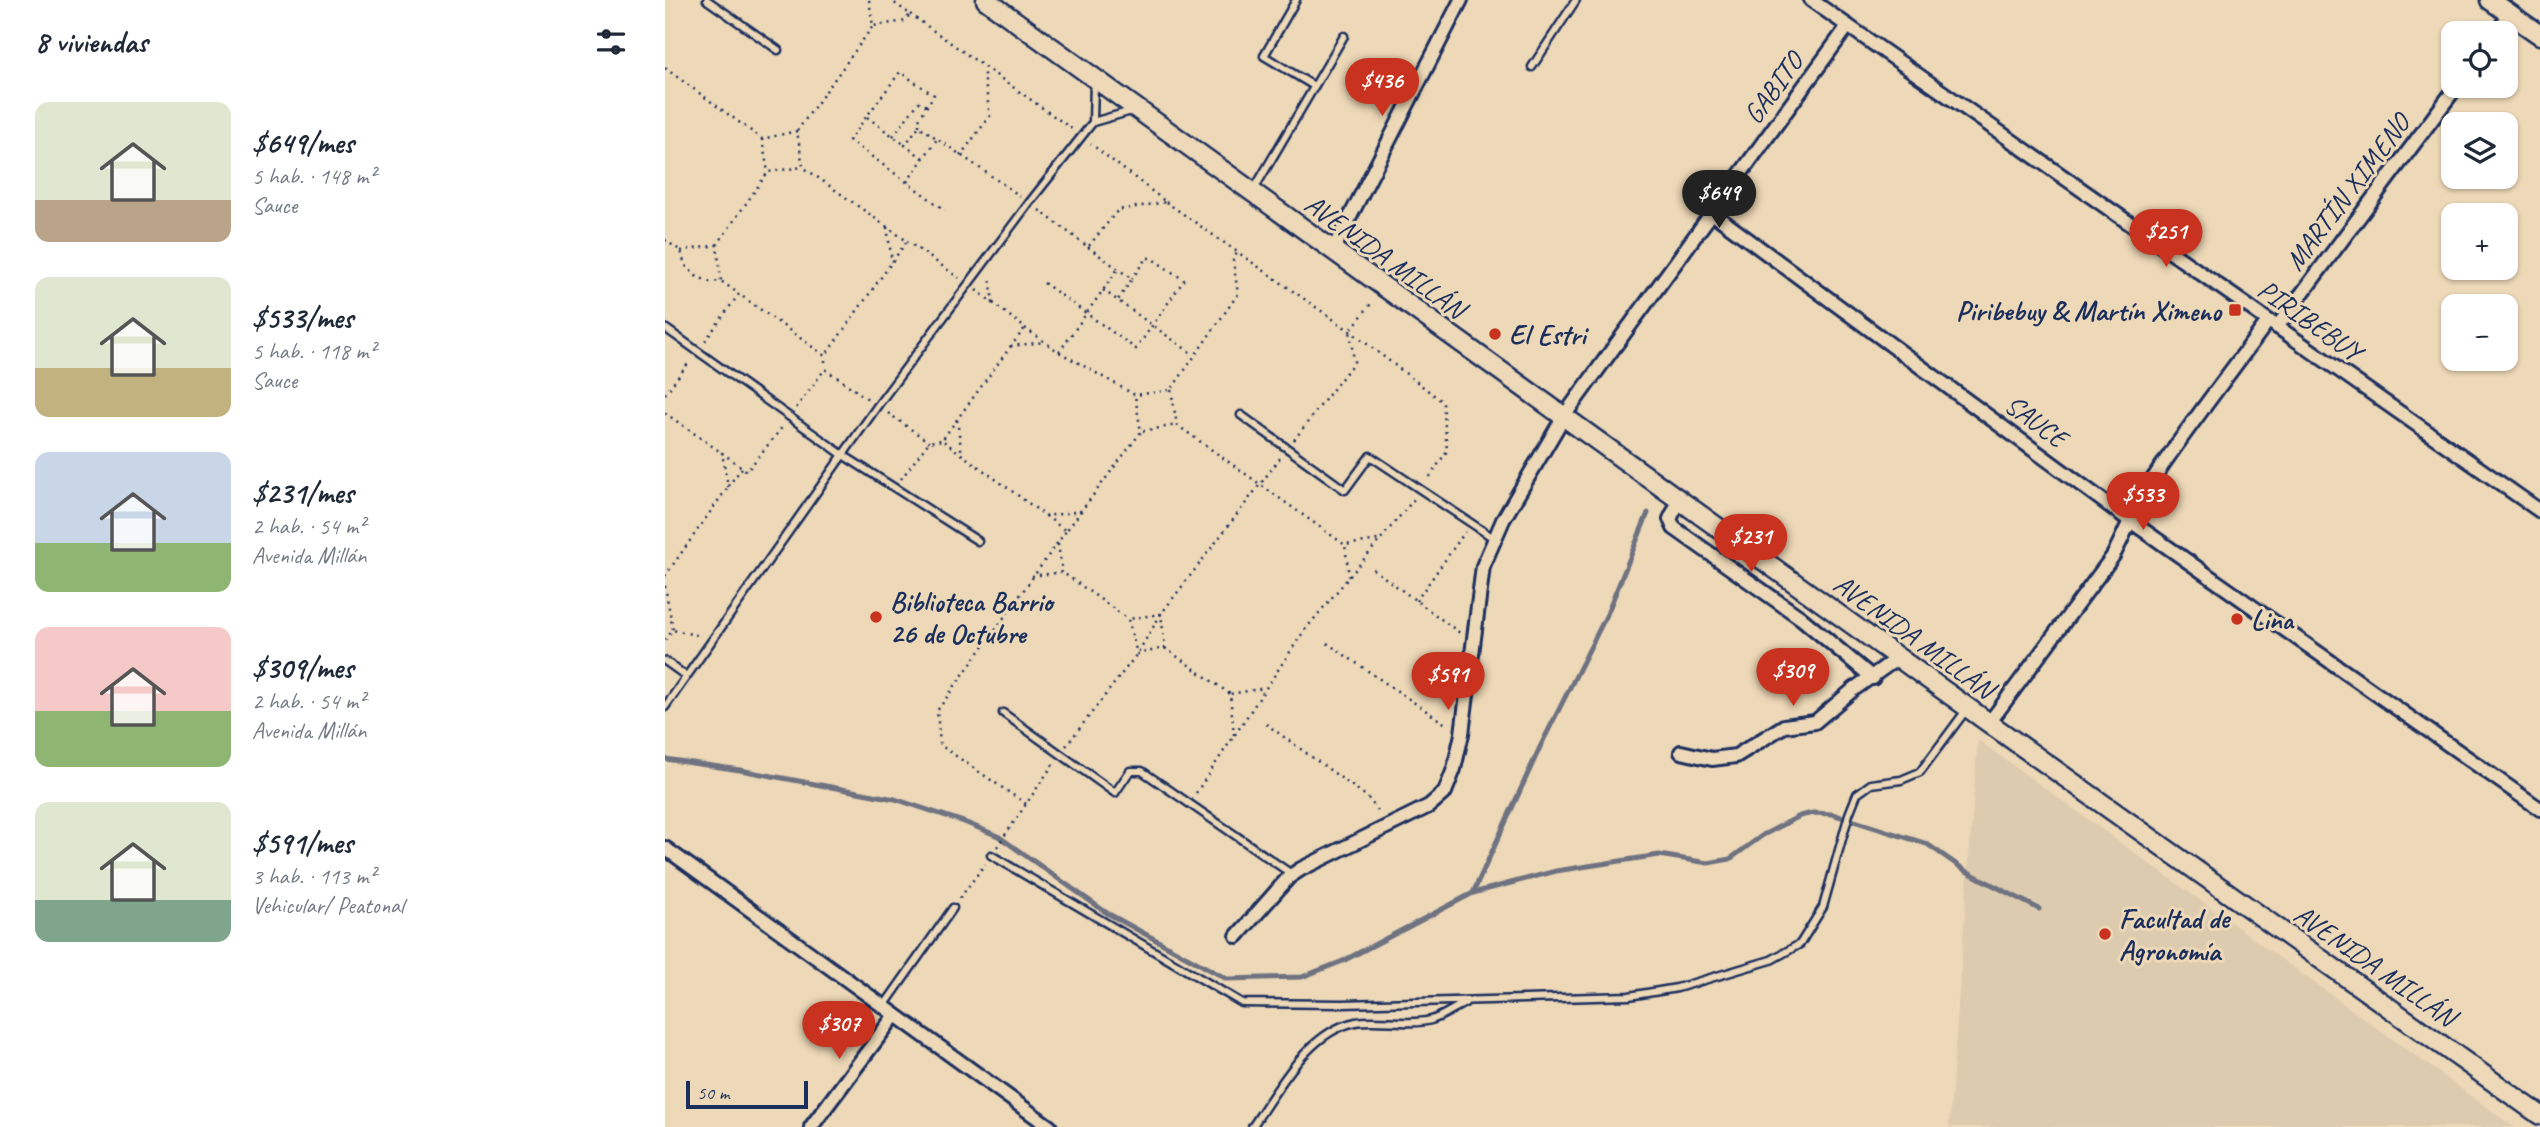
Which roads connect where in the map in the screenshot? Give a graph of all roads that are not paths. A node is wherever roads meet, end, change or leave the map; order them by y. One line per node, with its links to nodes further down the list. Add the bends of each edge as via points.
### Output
1 (707, 0): 13 (lane)
2 (986, 0): 15 (main road, AVENIDA MILLÁN)
3 (1296, 0): 16 (lane, via 1264,56)
4 (1461, 0): 22 (street)
5 (1576, 0): 14 (lane)
6 (1811, 0): 10 (street, PIRIBEBUY)
7 (2490, 0): 8 (main road)
8 (2510, 14): 9 (street); 11 (main road)
9 (2505, 21)
10 (1848, 26): 21 (street, GABITO); 23 (street, PIRIBEBUY)
11 (2540, 35)
12 (1344, 36): 16 (lane)
13 (778, 50)
14 (1532, 67)
15 (1094, 78): 18 (main road, AVENIDA MILLÁN); 19 (lane)
16 (1314, 86): 20 (lane)
17 (2448, 98): 23 (street, MARTÍN XIMENO)
18 (1136, 110): 19 (lane); 20 (main road, AVENIDA MILLÁN)
19 (1093, 122): 27 (lane)
20 (1252, 192): 22 (main road, AVENIDA MILLÁN)
21 (1711, 213): 26 (street, GABITO); 30 (street, SAUCE)
22 (1333, 250): 26 (main road, AVENIDA MILLÁN)
23 (2273, 324): 29 (street, PIRIBEBUY); 30 (street, MARTÍN XIMENO, via 2151,480)
24 (665, 328): 27 (lane)
25 (1241, 415): 31 (lane, via 1345,490 1370,456)
26 (1564, 416): 28 (main road, AVENIDA MILLÁN); 31 (street, GABITO)
27 (843, 455): 32 (lane); 35 (lane)
28 (1681, 499): 33 (main road, AVENIDA MILLÁN); 36 (street, via 1670,519 1674,528 1801,618)
29 (2540, 511)
30 (2129, 520): 40 (street, MARTÍN XIMENO, via 2113,556); 42 (street, SAUCE)
31 (1495, 539): 45 (street, GABITO, via 1483,566 1462,734 1445,792 1429,806)
32 (978, 541)
33 (1899, 657): 36 (street); 38 (main road, AVENIDA MILLÁN)
34 (665, 661): 35 (lane)
35 (687, 676): 37 (lane)
36 (1873, 678): 41 (street, via 1815,722 1784,726 1736,756 1712,759)
37 (665, 707)
38 (1968, 707): 40 (main road, AVENIDA MILLÁN); 48 (lane, via 1920,772 1865,786 1857,794 1823,907 1800,944 1771,960 1677,988 1629,996)
39 (1003, 713): 45 (lane, via 1115,793 1130,771 1142,771)
40 (1989, 723): 51 (main road, AVENIDA MILLÁN)
41 (1681, 752)
42 (2540, 809)
43 (665, 848): 49 (street)
44 (991, 855): 48 (lane, via 1242,1003)
45 (1293, 875): 47 (street, GABITO)
46 (953, 908): 49 (lane)
47 (1237, 936)
48 (1468, 1001): 54 (lane, via 1431,1020 1358,1022 1326,1035 1296,1063)
49 (884, 1006): 50 (street)
50 (895, 1015): 52 (street); 53 (street)
51 (2540, 1115)
52 (811, 1127)
53 (1050, 1127)
54 (1252, 1127)

